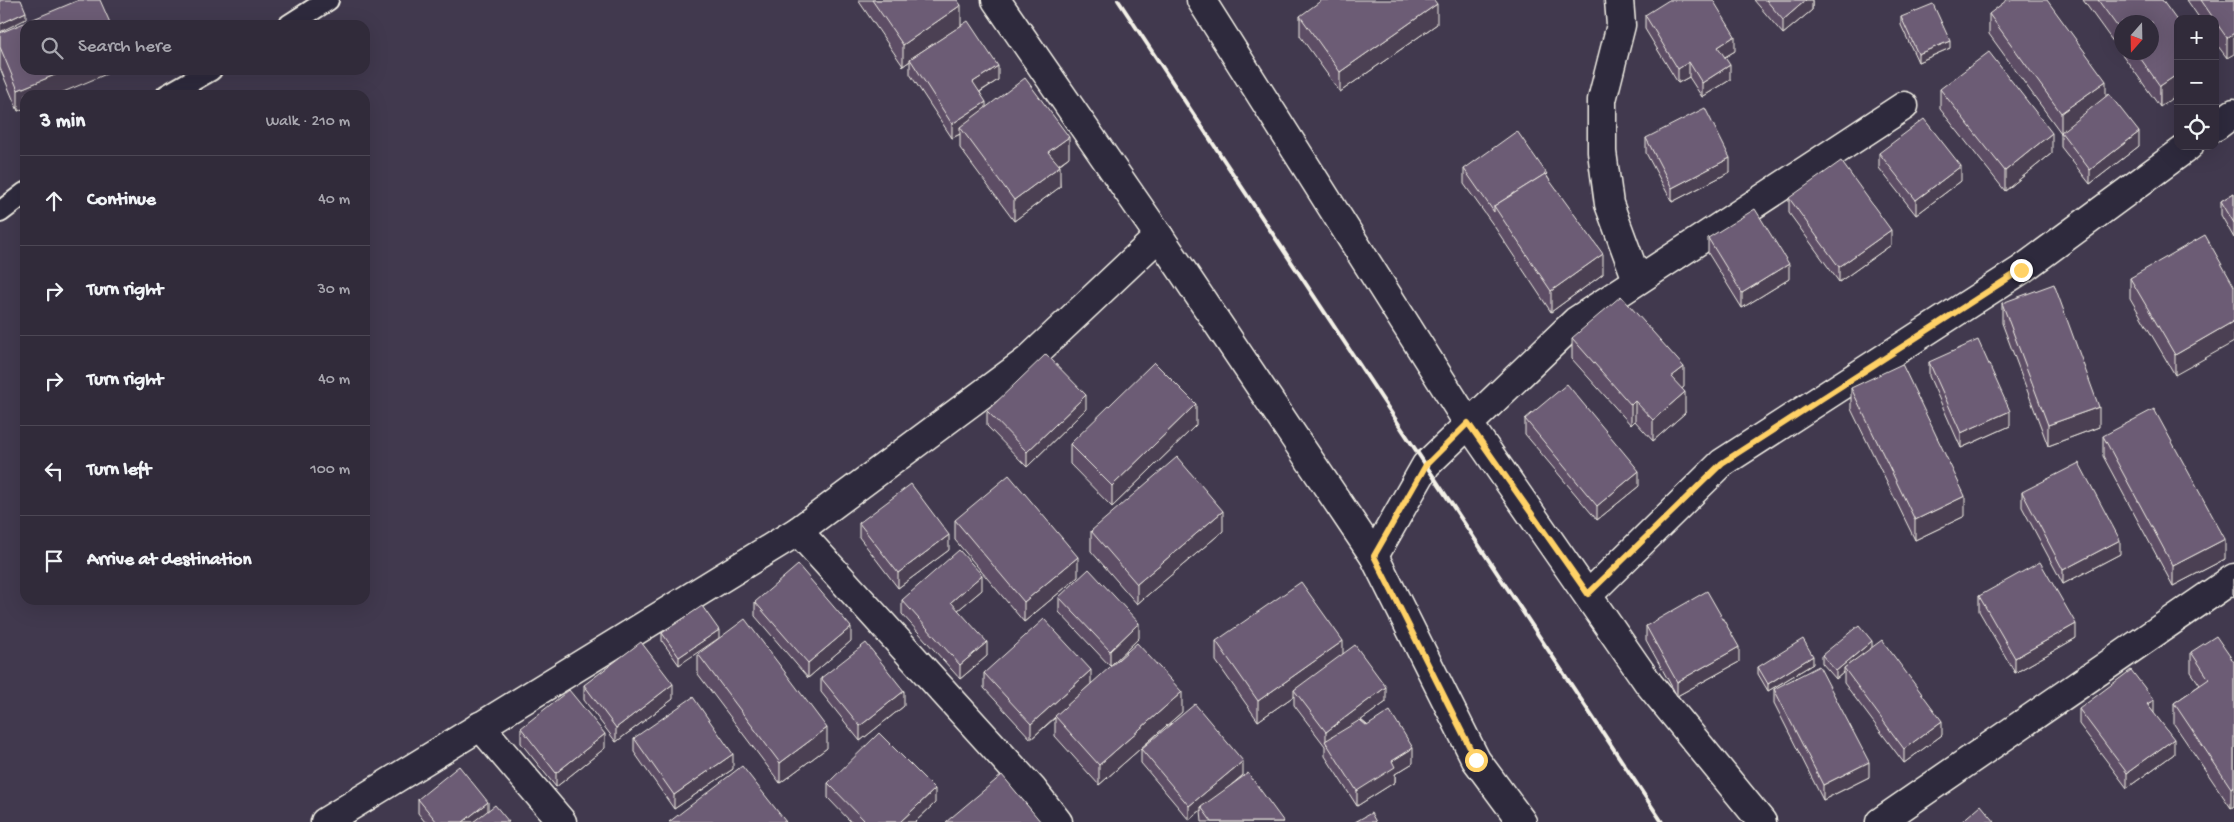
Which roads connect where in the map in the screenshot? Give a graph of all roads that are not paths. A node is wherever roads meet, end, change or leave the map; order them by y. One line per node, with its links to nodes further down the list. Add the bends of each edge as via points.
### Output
1 (328, 0): 5 (lane)
2 (996, 0): 14 (street)
3 (1200, 0): 16 (street)
4 (1619, 0): 15 (street, via 1621,25 1602,100 1602,152 1609,204)
5 (297, 20)
6 (201, 75): 7 (lane)
7 (176, 90)
8 (1904, 106): 15 (street)
9 (2234, 113): 10 (street)
10 (2219, 124)
11 (2184, 150): 20 (street, via 2021,270 1722,463)
12 (20, 197): 13 (lane)
13 (0, 212)
14 (1159, 236): 17 (street, via 1028,360); 18 (street)
15 (1637, 280): 16 (street, via 1576,321)
16 (1468, 423): 18 (street, via 1426,465); 20 (street)
17 (798, 530): 21 (street); 24 (street, via 1033,790)
18 (1374, 556): 25 (street, via 1476,760)
19 (2234, 578): 27 (street)
20 (1588, 594): 26 (street, via 1649,684)
21 (480, 726): 22 (street); 23 (street)
22 (326, 822)
23 (562, 822)
24 (1058, 822)
25 (1522, 822)
26 (1762, 822)
27 (1880, 822)

